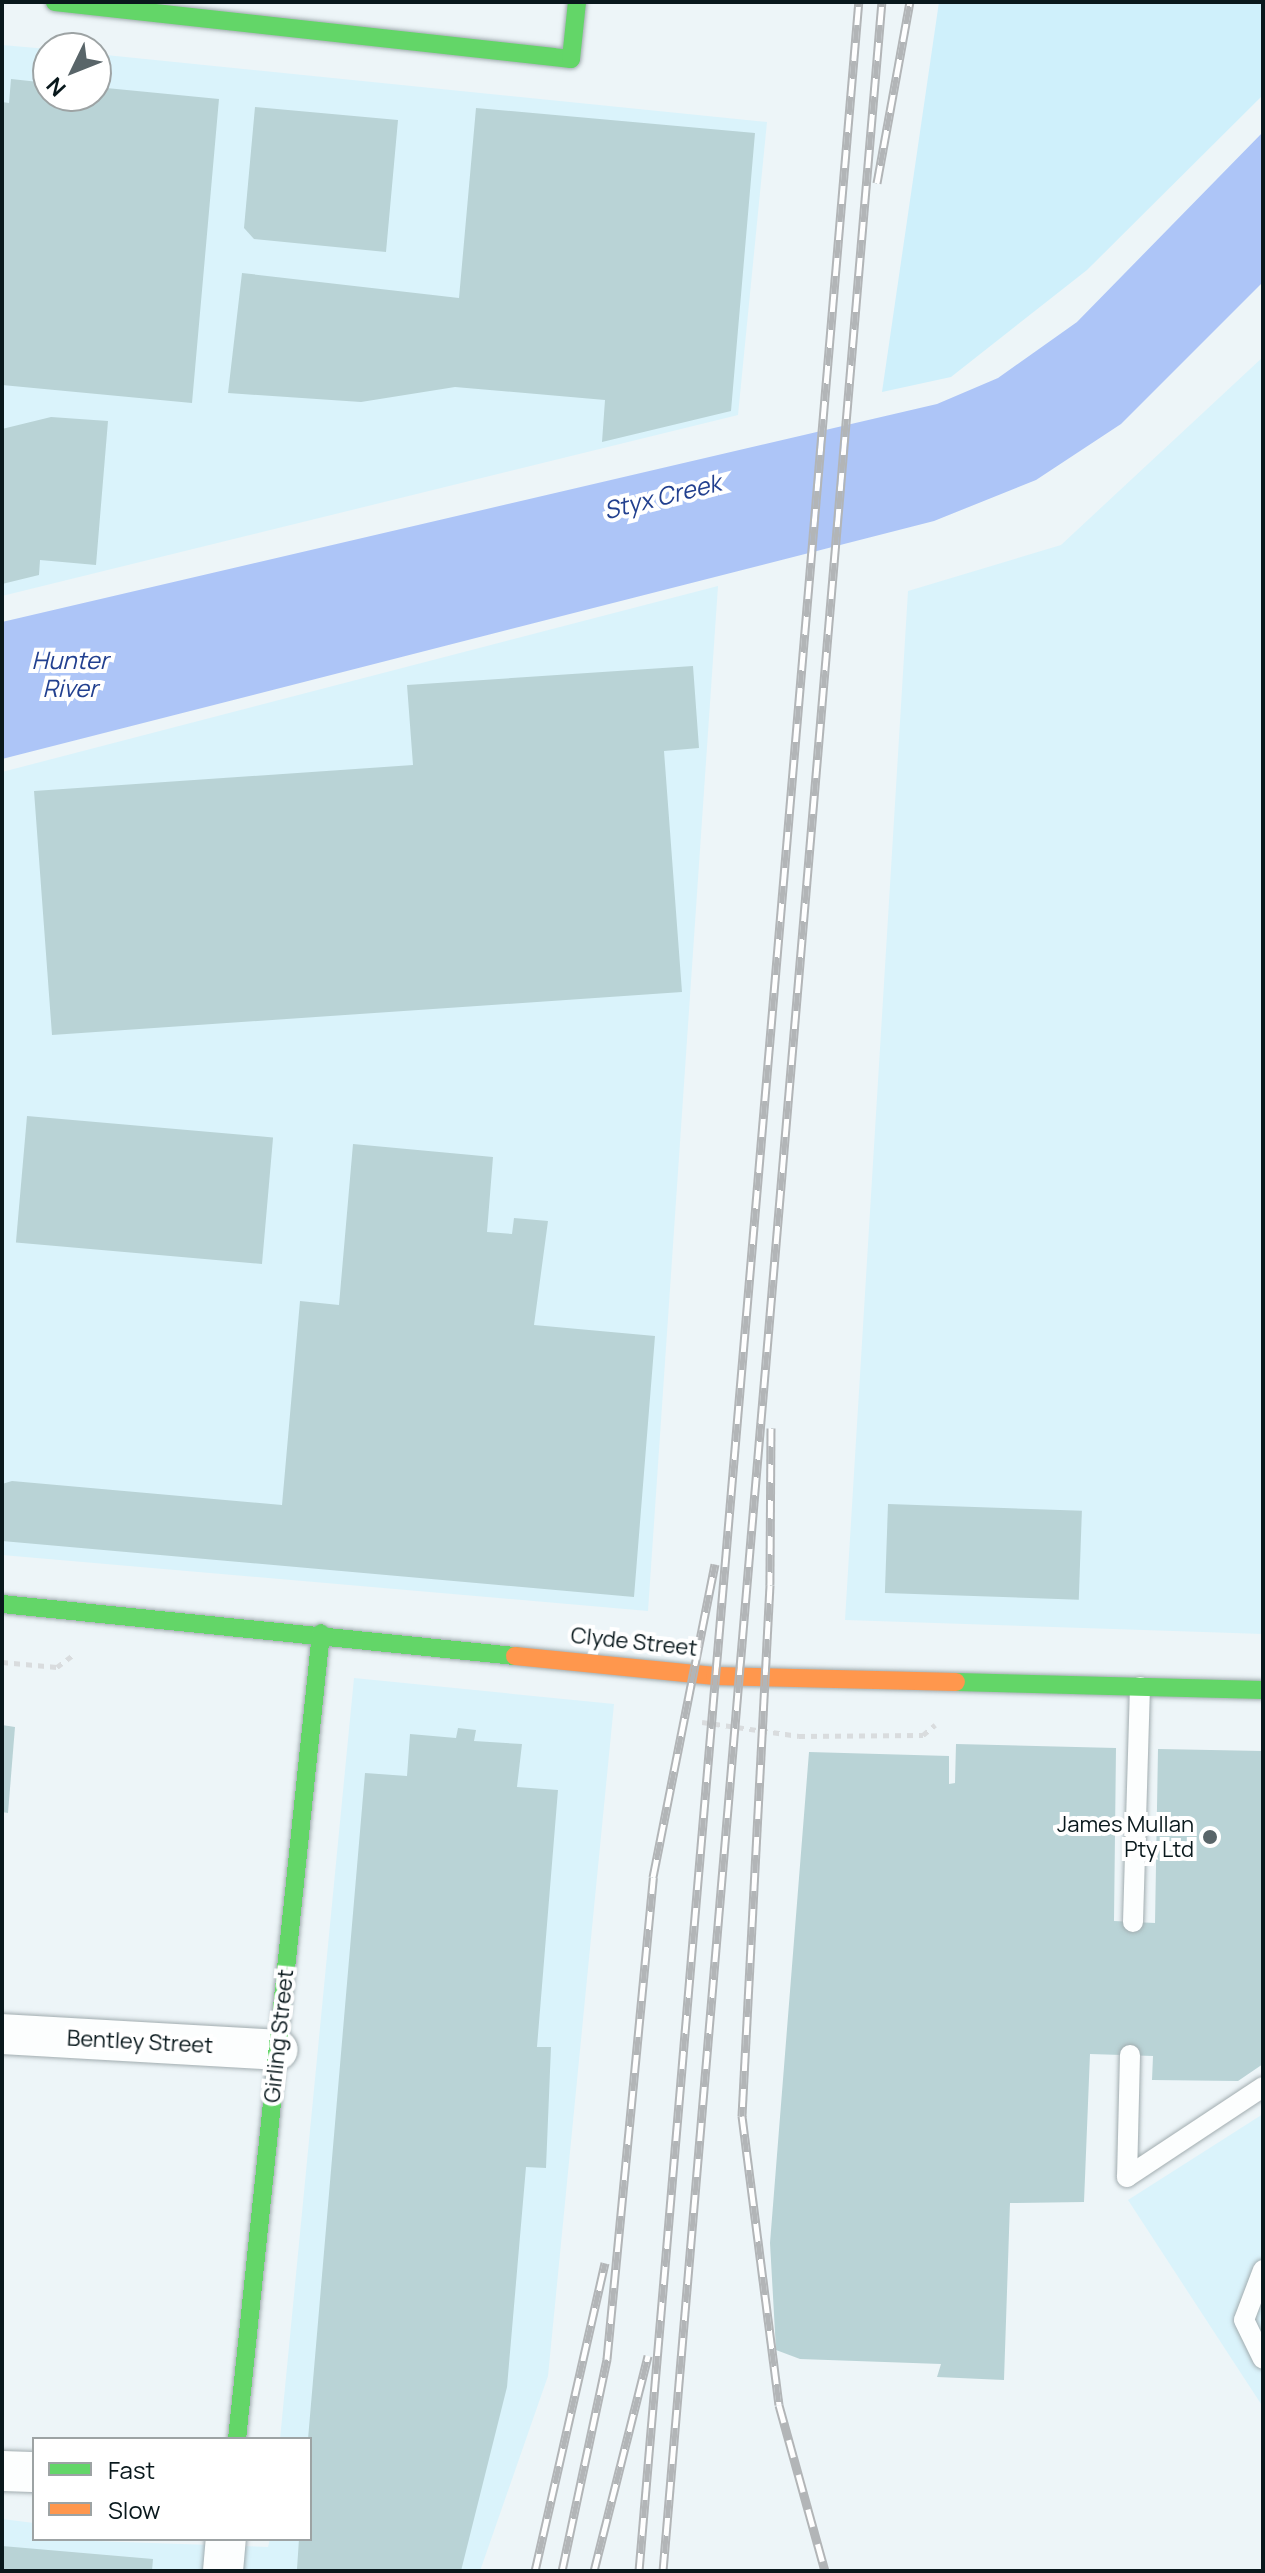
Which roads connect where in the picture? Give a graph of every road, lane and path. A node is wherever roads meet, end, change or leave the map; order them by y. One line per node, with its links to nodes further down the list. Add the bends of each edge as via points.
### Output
1 (55, 2): 3 (street)
2 (577, 2): 3 (street, via 571,59)
3 (195, 9)
4 (2, 1604): 5 (street, Clyde Street)
5 (321, 1633): 8 (street, Clyde Street, via 715,1676); 14 (street, Girling Street)
6 (2, 1662): 7 (path)
7 (57, 1667)
8 (1140, 1687): 9 (street, Clyde Street); 12 (lane)
9 (1263, 1690)
10 (687, 1719): 11 (path, via 799,1736)
11 (923, 1735)
12 (1133, 1922)
13 (2, 2034): 14 (street, Bentley Street)
14 (278, 2050): 19 (street, Girling Street)
15 (1130, 2055): 16 (lane, via 1127,2177)
16 (1263, 2087)
17 (1263, 2270): 18 (lane, via 1244,2320)
18 (1263, 2359)
19 (237, 2437)
20 (2, 2471): 21 (street)
21 (32, 2472)
22 (226, 2541): 23 (street)
23 (223, 2571)

